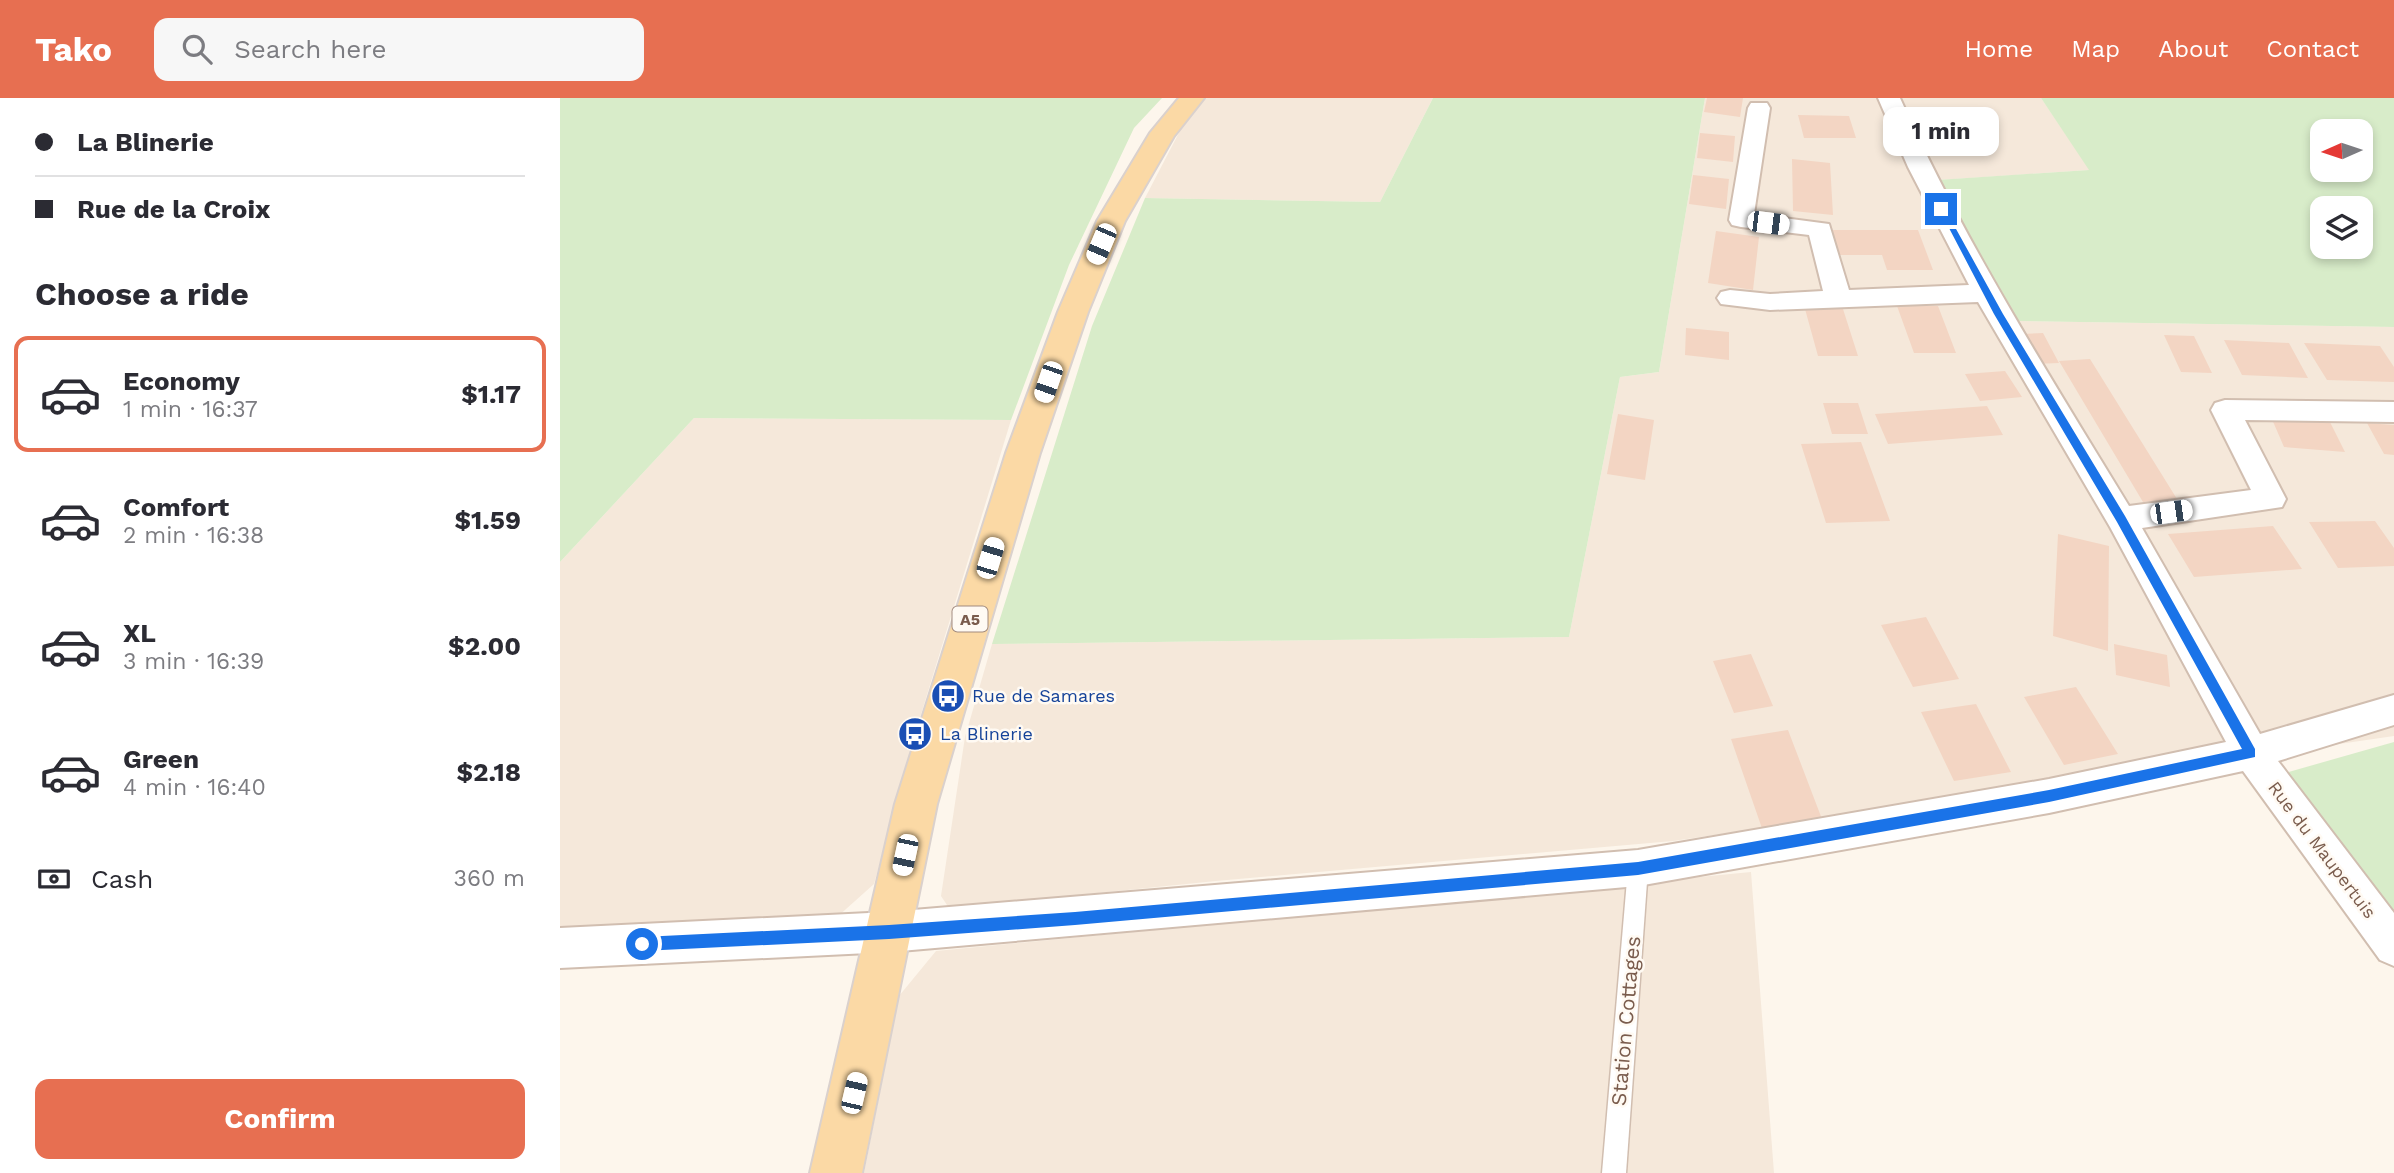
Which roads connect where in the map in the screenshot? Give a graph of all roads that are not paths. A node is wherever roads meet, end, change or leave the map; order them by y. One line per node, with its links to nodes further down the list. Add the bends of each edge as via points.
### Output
1 (1192, 98): 12 (main road, A5, via 1136,175 1073,312 965,637 916,804)
2 (1889, 98): 4 (street, Rue du Maupertuis, via 1919,167)
3 (1759, 108): 6 (street, via 1741,220 1820,229)
4 (1986, 293): 6 (street); 8 (street, Rue du Maupertuis)
5 (1730, 298): 6 (street, via 1770,302)
6 (1838, 298)
7 (2394, 412): 8 (street, via 2225,410 2271,499)
8 (2121, 519): 10 (street, Rue du Maupertuis)
9 (2394, 710): 10 (street)
10 (2251, 753): 11 (street, via 2049,796); 13 (street, Rue du Maupertuis)
11 (1638, 868): 12 (street); 16 (lane, Station Cottages)
12 (889, 932): 14 (street); 15 (main road, A5)
13 (2394, 946)
14 (560, 948)
15 (836, 1173)
16 (1614, 1173)

